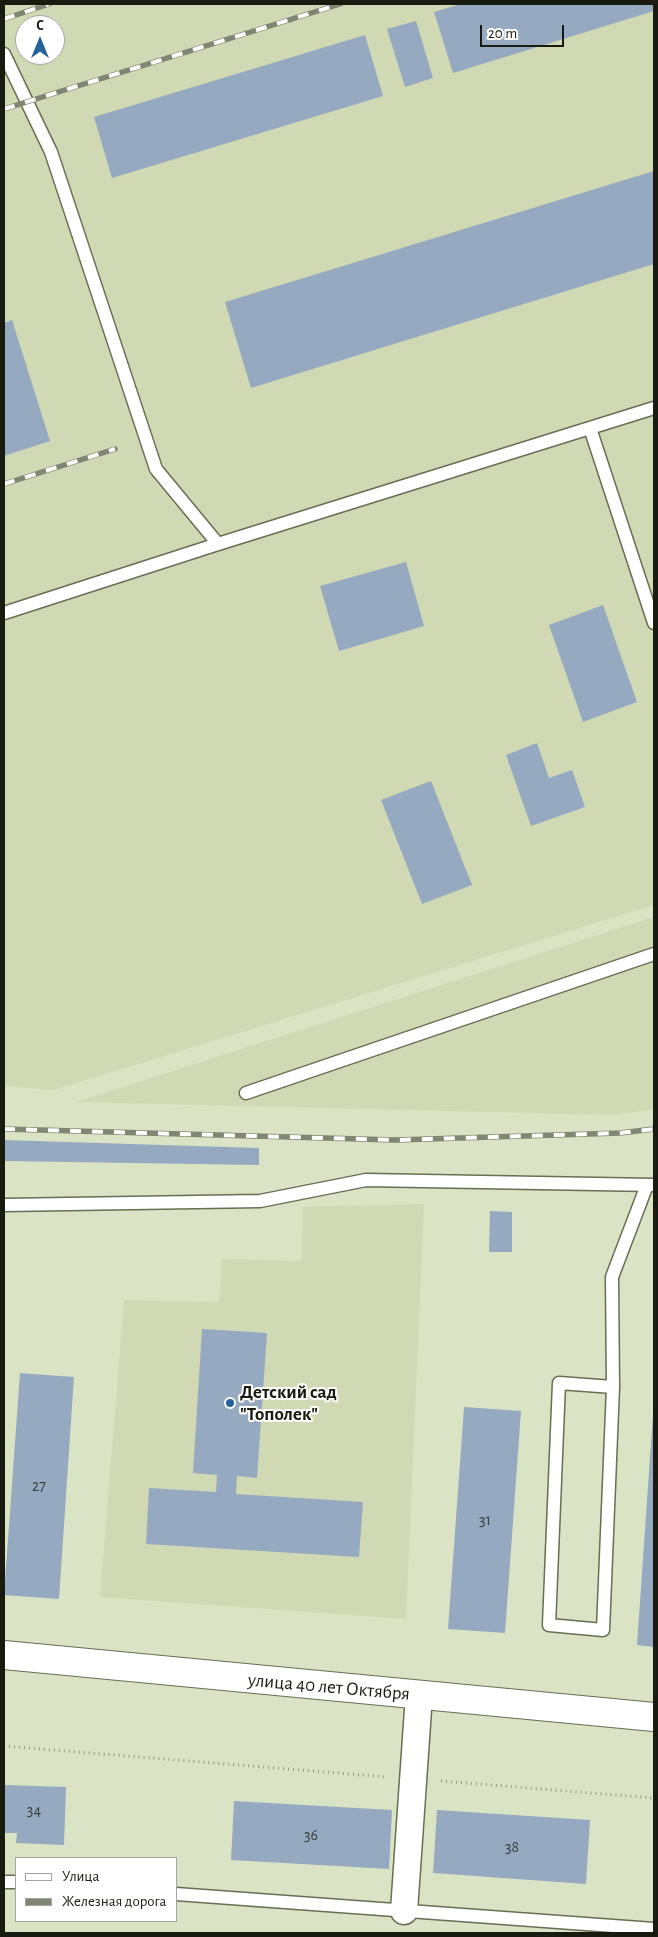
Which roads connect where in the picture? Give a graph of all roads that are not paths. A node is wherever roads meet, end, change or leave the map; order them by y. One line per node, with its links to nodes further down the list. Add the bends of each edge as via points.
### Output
1 (4, 54): 4 (lane, via 51,152 156,469)
2 (654, 408): 3 (lane)
3 (590, 428): 4 (lane); 6 (lane)
4 (218, 544): 5 (lane)
5 (4, 613)
6 (654, 623)
7 (654, 954): 8 (lane)
8 (246, 1093)
9 (650, 1185): 10 (lane, via 366,1180 260,1201); 11 (lane, via 612,1277)
10 (4, 1205)
11 (613, 1387): 11 (lane, via 603,1630 549,1625 559,1384)
12 (4, 1655): 13 (main road, улица 40 лет Октября)
13 (419, 1695): 14 (main road, улица 40 лет Октября); 16 (street)
14 (654, 1717)
15 (178, 1894): 16 (lane)
16 (404, 1911): 17 (lane)
17 (654, 1928)

